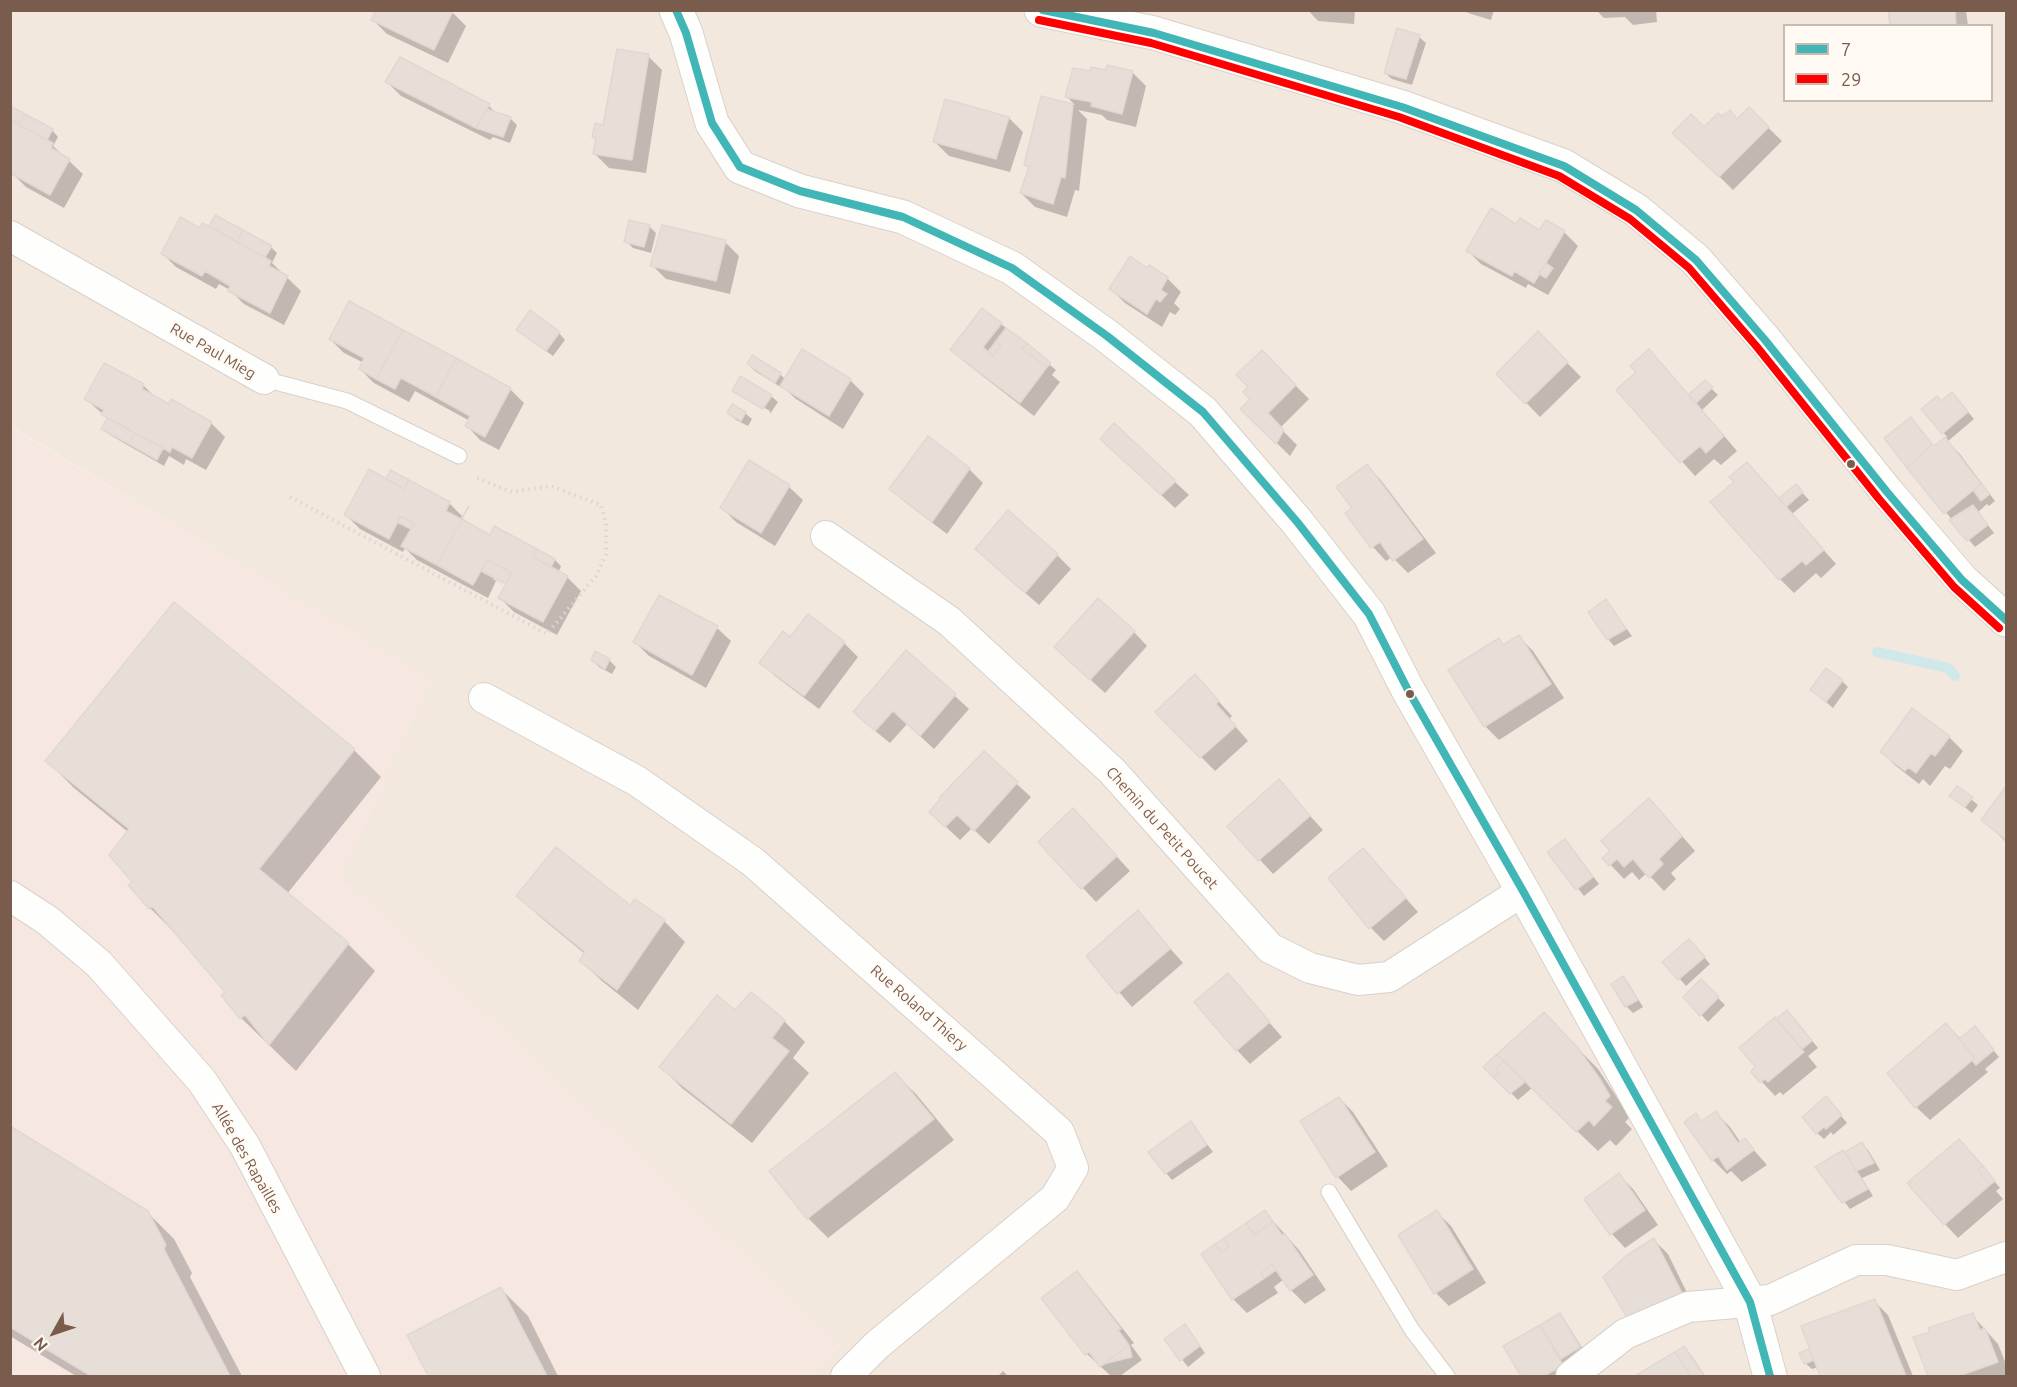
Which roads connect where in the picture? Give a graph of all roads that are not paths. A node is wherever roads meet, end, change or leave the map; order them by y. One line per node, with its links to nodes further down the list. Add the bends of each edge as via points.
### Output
1 (676, 10): 9 (street, via 712,123 740,167 800,191 903,217 1012,267 1203,412 1369,614)
2 (1041, 10): 7 (street, via 1154,33 1402,107 1564,165 1636,210 1696,260 1962,580)
3 (10, 236): 4 (street, Rue Paul Mieg)
4 (264, 379): 5 (lane, Rue Paul Mieg, via 347,401)
5 (459, 456)
6 (826, 536): 9 (street, Chemin du Petit Poucet, via 948,621 1112,771 1270,948 1310,968 1358,980 1389,977)
7 (2007, 620)
8 (484, 698): 15 (street, Rue Roland Thiery, via 637,781 753,862 1059,1132 1073,1168 1055,1198 877,1345)
9 (1523, 891): 13 (street)
10 (10, 896): 14 (street, Allée des Rapailles, via 47,920 99,964 202,1081 244,1146)
11 (1329, 1192): 16 (lane, via 1412,1330)
12 (2007, 1257): 13 (street, via 1957,1275 1887,1260 1856,1260 1770,1300)
13 (1750, 1302): 17 (street, via 1688,1307 1625,1334); 18 (street)
14 (365, 1377)
15 (846, 1377)
16 (1447, 1377)
17 (1571, 1377)
18 (1770, 1377)

